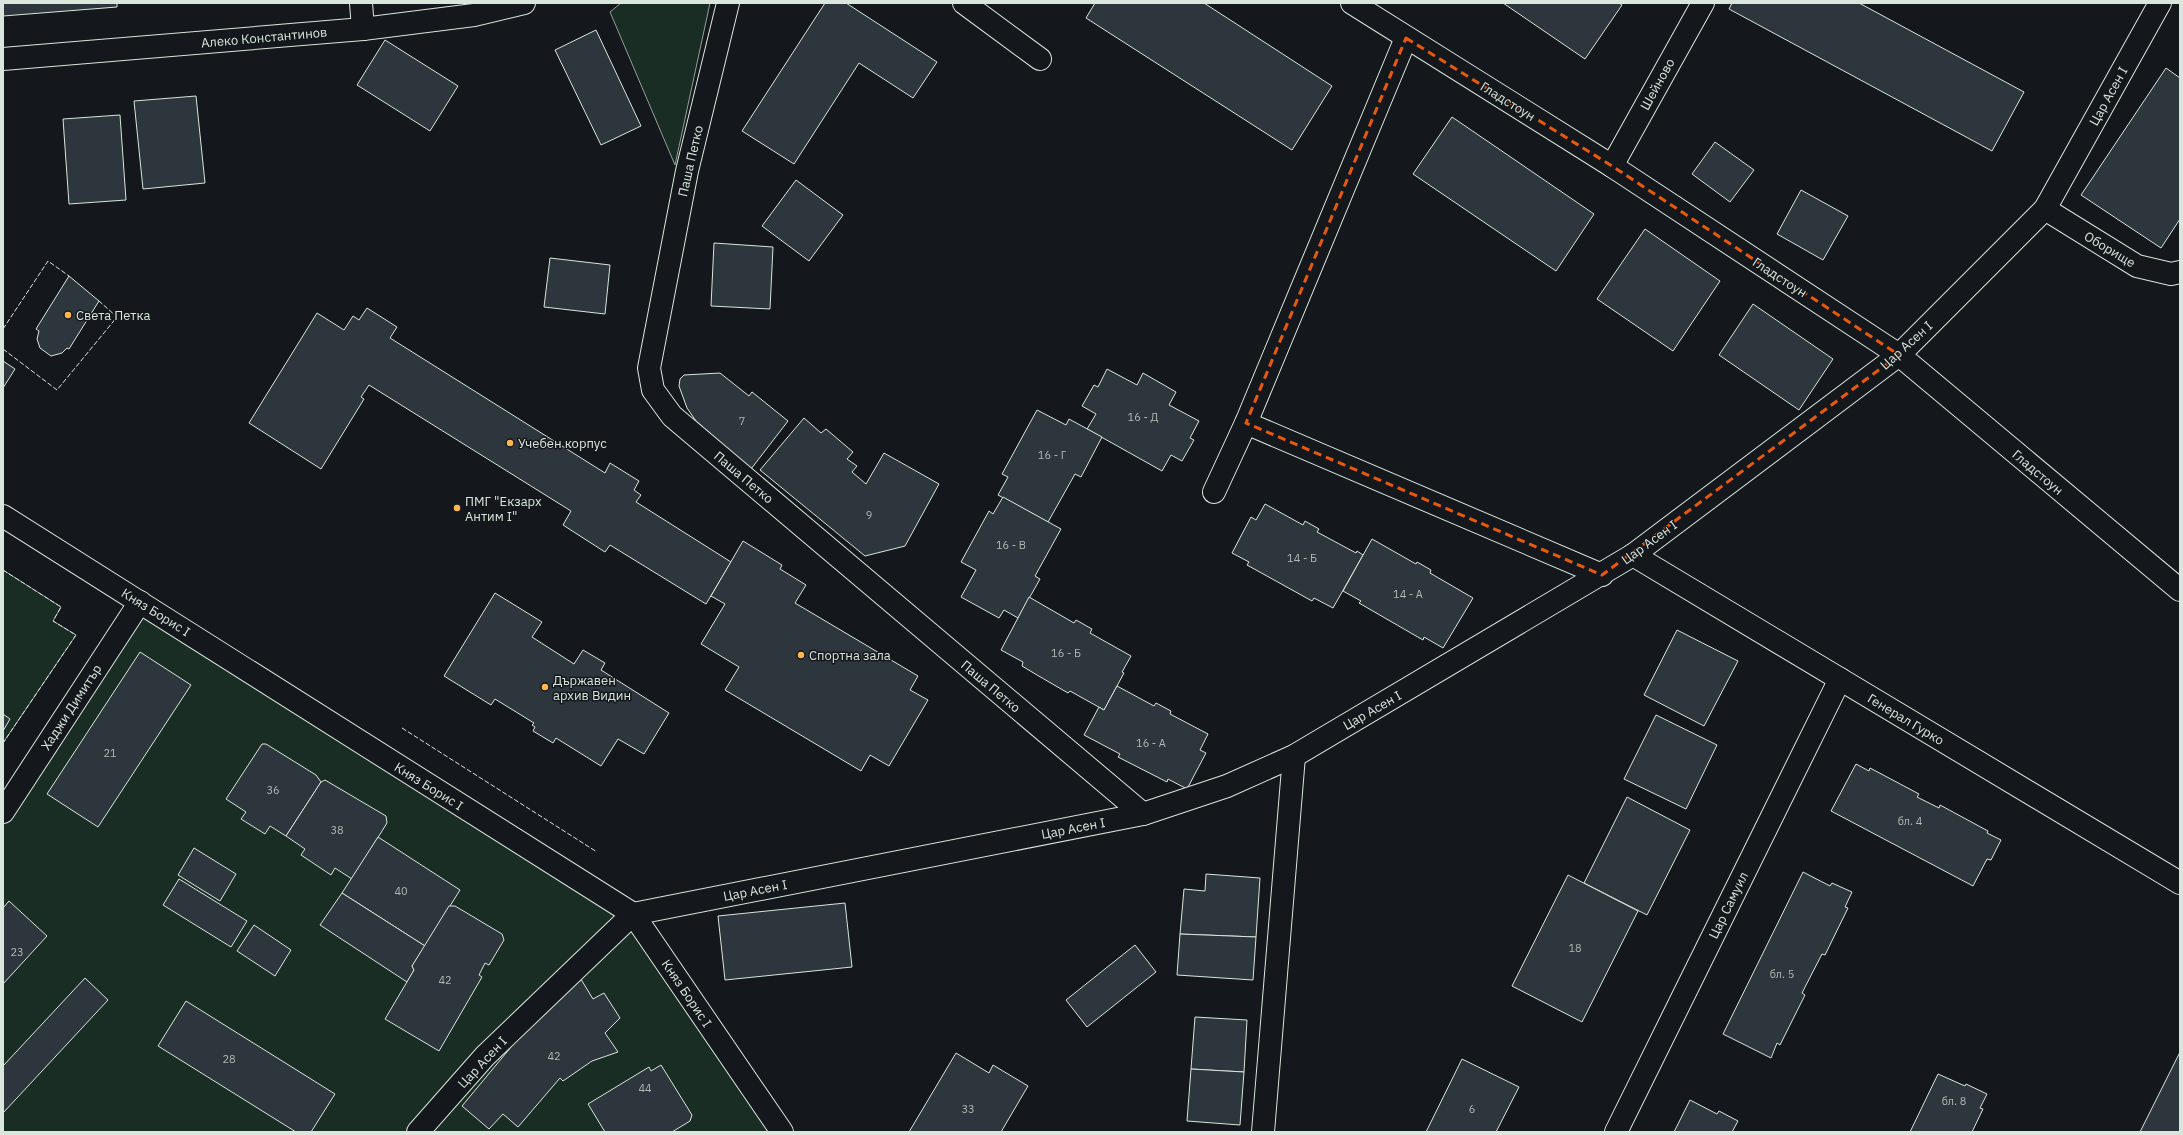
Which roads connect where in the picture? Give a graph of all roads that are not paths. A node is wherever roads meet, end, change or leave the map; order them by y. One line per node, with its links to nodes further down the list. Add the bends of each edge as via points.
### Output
1 (361, 3): 8 (street)
2 (524, 3): 8 (street, Алеко Константинов, via 474,15)
3 (728, 3): 26 (street, Паша Петко, via 687,171 649,368 653,390 672,416)
4 (964, 3): 11 (street)
5 (1352, 3): 9 (street, Гладстоун)
6 (1703, 3): 12 (street, Шейново)
7 (2160, 3): 13 (street, Цар Асен I)
8 (363, 29): 10 (street, Алеко Константинов)
9 (1406, 38): 12 (street, Гладстоун); 16 (street)
10 (3, 59)
11 (1040, 59)
12 (1612, 166): 15 (street, Гладстоун)
13 (2045, 209): 14 (street, Оборище, via 2137,266 2171,274); 15 (street, Цар Асен I)
14 (2180, 272)
15 (1899, 355): 19 (street, Цар Асен I); 21 (street, Гладстоун)
16 (1246, 423): 17 (street); 20 (street)
17 (1214, 492)
18 (3, 516): 22 (street, Княз Борис I)
19 (1633, 555): 20 (street, Цар Асен I); 23 (street, Генерал Гурко)
20 (1602, 575): 24 (street, Цар Асен I)
21 (2180, 590)
22 (140, 602): 25 (street, Хаджи Димитър); 28 (street, Княз Борис I)
23 (1840, 679): 27 (street, Генерал Гурко); 32 (street, Цар Самуил)
24 (1294, 756): 26 (street, Цар Асен I, via 1227,786); 31 (street)
25 (3, 812)
26 (1143, 814): 28 (street, Цар Асен I)
27 (2180, 883)
28 (632, 914): 29 (street, Цар Асен I, via 485,1056); 30 (street, Княз Борис I)
29 (418, 1132)
30 (782, 1132)
31 (1263, 1132)
32 (1616, 1132)

